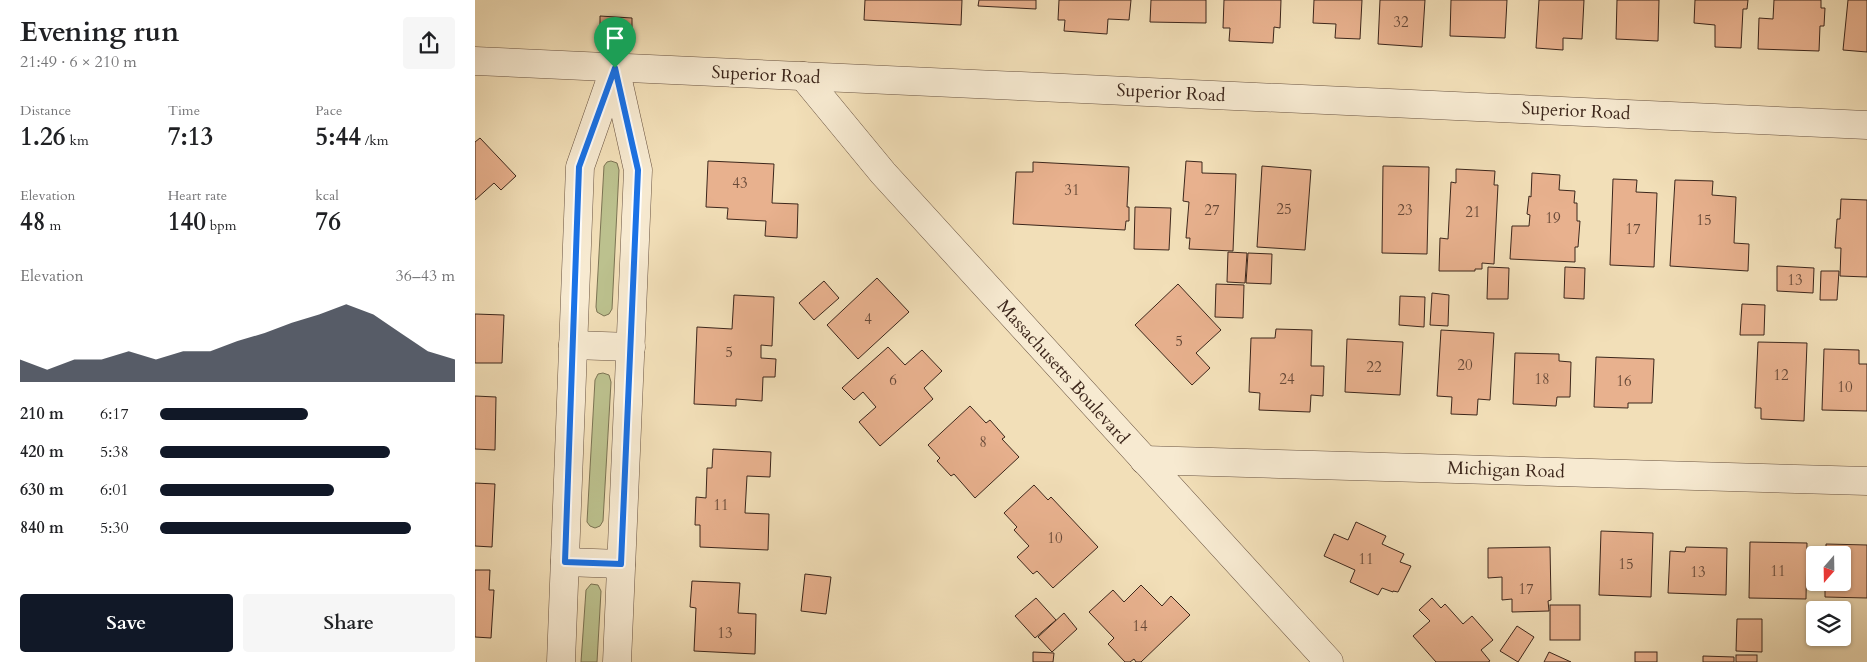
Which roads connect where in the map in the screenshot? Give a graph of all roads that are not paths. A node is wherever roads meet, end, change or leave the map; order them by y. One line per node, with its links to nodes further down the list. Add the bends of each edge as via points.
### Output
1 (475, 61): 2 (street, Superior Road)
2 (615, 68): 3 (street, Superior Road); 5 (street, via 579,167); 6 (street, via 638,170)
3 (803, 76): 4 (street, Superior Road); 7 (street, Massachusetts Boulevard, via 883,173)
4 (1867, 125)
5 (573, 345): 6 (street); 9 (street)
6 (631, 347): 10 (street)
7 (1144, 460): 8 (street, Michigan Road); 13 (street, Massachusetts Boulevard)
8 (1867, 481)
9 (565, 562): 10 (street); 11 (street)
10 (621, 564): 12 (street)
11 (561, 662)
12 (617, 662)
13 (1329, 662)

